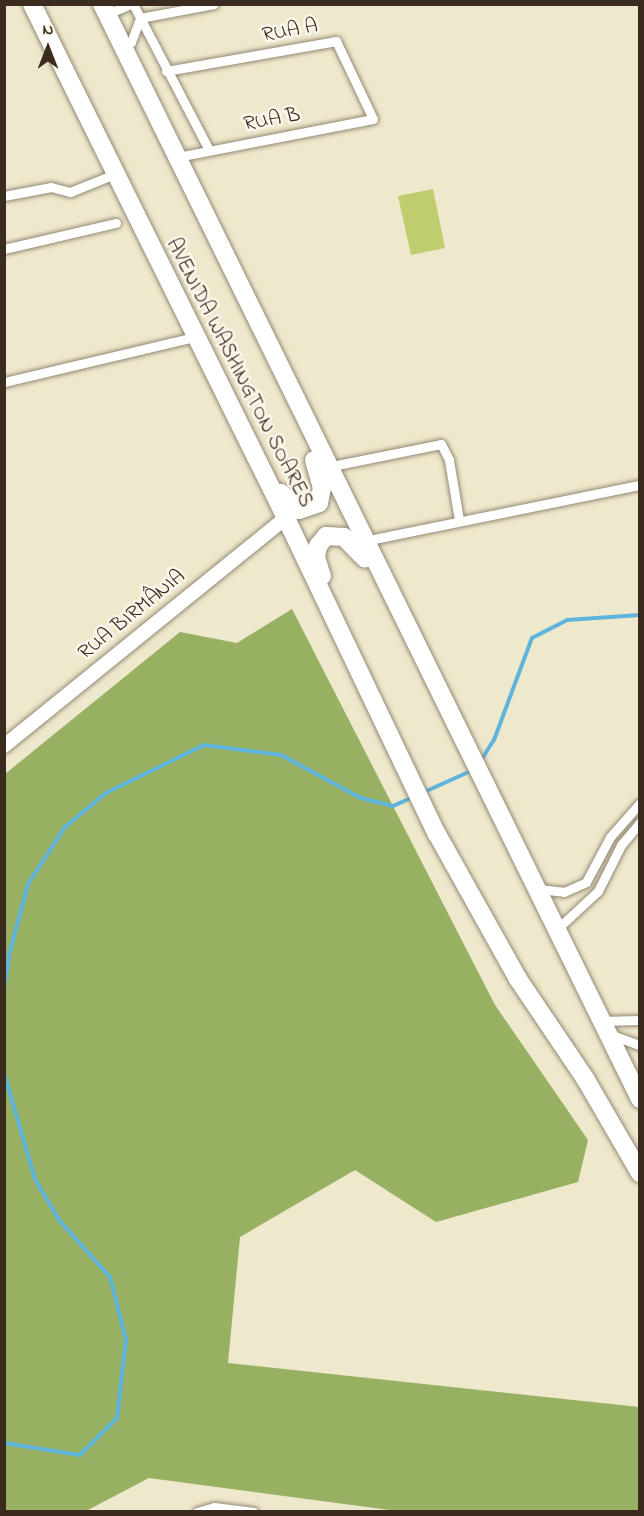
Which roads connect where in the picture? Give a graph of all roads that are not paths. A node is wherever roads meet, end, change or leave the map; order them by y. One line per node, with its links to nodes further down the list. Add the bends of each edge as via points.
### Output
1 (32, 4): 11 (highway, AVENIDA WASHINGTON SOARES)
2 (132, 4): 4 (street); 5 (street)
3 (214, 4): 5 (street)
4 (104, 9): 6 (highway, AVENIDA WASHINGTON SOARES)
5 (141, 18): 6 (street, via 131,42); 7 (street)
6 (121, 46): 10 (highway, AVENIDA WASHINGTON SOARES)
7 (166, 71): 8 (street, RUA A, via 336,41); 9 (street)
8 (373, 119): 9 (street, RUA B)
9 (209, 150): 10 (street, RUA B)
10 (176, 157): 17 (highway, AVENIDA WASHINGTON SOARES)
11 (115, 174): 12 (street, via 70,192 51,187); 15 (highway, AVENIDA WASHINGTON SOARES)
12 (4, 196)
13 (116, 223): 14 (street)
14 (4, 249)
15 (194, 336): 16 (street); 19 (highway, AVENIDA WASHINGTON SOARES)
16 (4, 382)
17 (314, 440): 18 (highway, AVENIDA WASHINGTON SOARES); 19 (highway, via 312,453 322,492 319,503 312,508 293,507)
18 (327, 466): 22 (street, via 441,444 449,460); 23 (highway, AVENIDA WASHINGTON SOARES)
19 (261, 468): 21 (highway, AVENIDA WASHINGTON SOARES)
20 (639, 485): 22 (street)
21 (286, 518): 25 (highway, AVENIDA WASHINGTON SOARES); 26 (street, RUA BIRMÂNIA)
22 (459, 520): 23 (street)
23 (364, 540): 24 (highway, AVENIDA WASHINGTON SOARES)
24 (380, 576): 25 (highway, via 349,540 326,536 318,546 316,558); 29 (highway, AVENIDA WASHINGTON SOARES)
25 (326, 600): 35 (highway, AVENIDA WASHINGTON SOARES, via 437,834 518,979 586,1080)
26 (4, 746)
27 (639, 803): 29 (street, via 610,837 586,882 564,892)
28 (639, 822): 30 (street, via 621,844 598,891)
29 (535, 888): 30 (highway, AVENIDA WASHINGTON SOARES)
30 (556, 930): 32 (highway, AVENIDA WASHINGTON SOARES)
31 (639, 1020): 32 (street)
32 (603, 1027): 33 (street); 34 (highway, AVENIDA WASHINGTON SOARES)
33 (639, 1045)
34 (639, 1100)
35 (639, 1173)
36 (197, 1512): 37 (street, via 214,1507)
37 (254, 1512)

